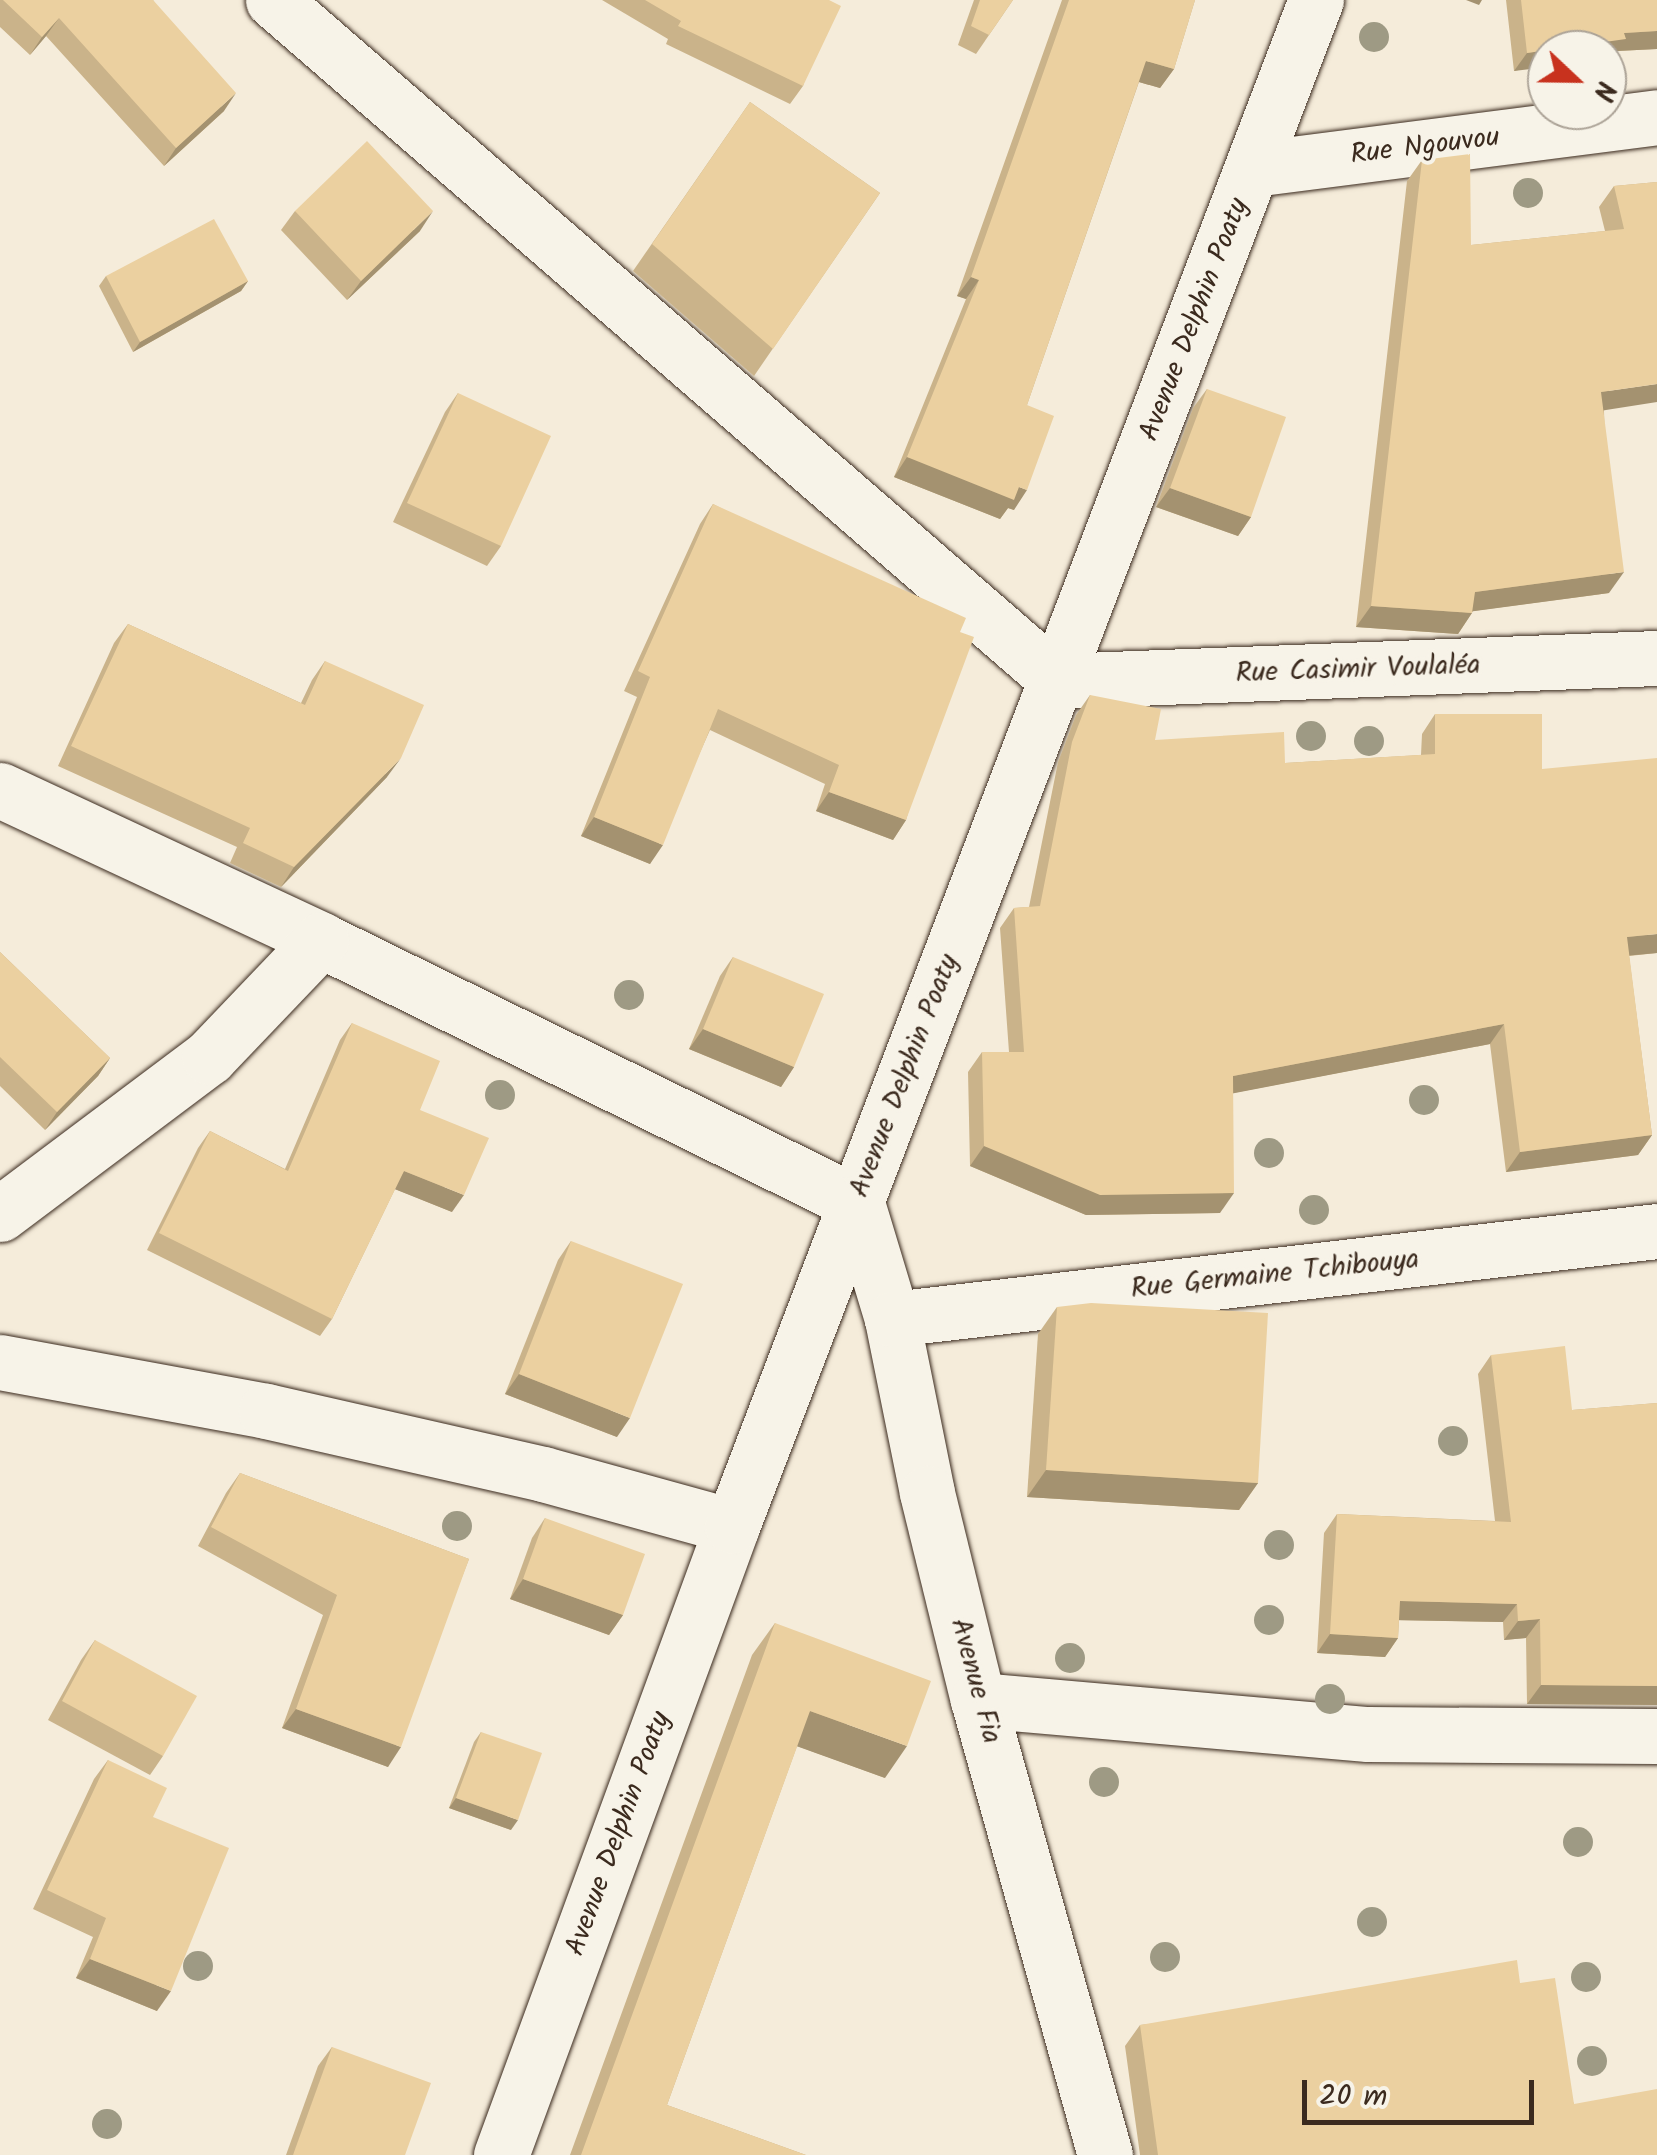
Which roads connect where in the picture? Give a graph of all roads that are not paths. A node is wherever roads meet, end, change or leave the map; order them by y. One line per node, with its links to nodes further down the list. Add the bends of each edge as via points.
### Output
1 (273, 0): 6 (street)
2 (1316, 0): 4 (street, Avenue Delphin Poaty)
3 (1657, 117): 4 (street, Rue Ngouvou)
4 (1253, 169): 6 (street, Avenue Delphin Poaty)
5 (1657, 658): 6 (street, Rue Casimir Voulaléa)
6 (1058, 681): 9 (street, Avenue Delphin Poaty)
7 (0, 790): 8 (street)
8 (320, 940): 9 (street); 10 (street, via 210,1057)
9 (857, 1203): 12 (street, Avenue Fia); 14 (street, Avenue Delphin Poaty)
10 (0, 1214)
11 (1657, 1231): 12 (street, Rue Germaine Tchibouya)
12 (892, 1319): 15 (street, Avenue Fia)
13 (0, 1362): 14 (street, via 303,1420 544,1474)
14 (732, 1526): 17 (street, Avenue Delphin Poaty)
15 (978, 1700): 16 (street, via 1368,1734); 18 (street, Avenue Fia)
16 (1657, 1736)
17 (501, 2155)
18 (1106, 2155)

